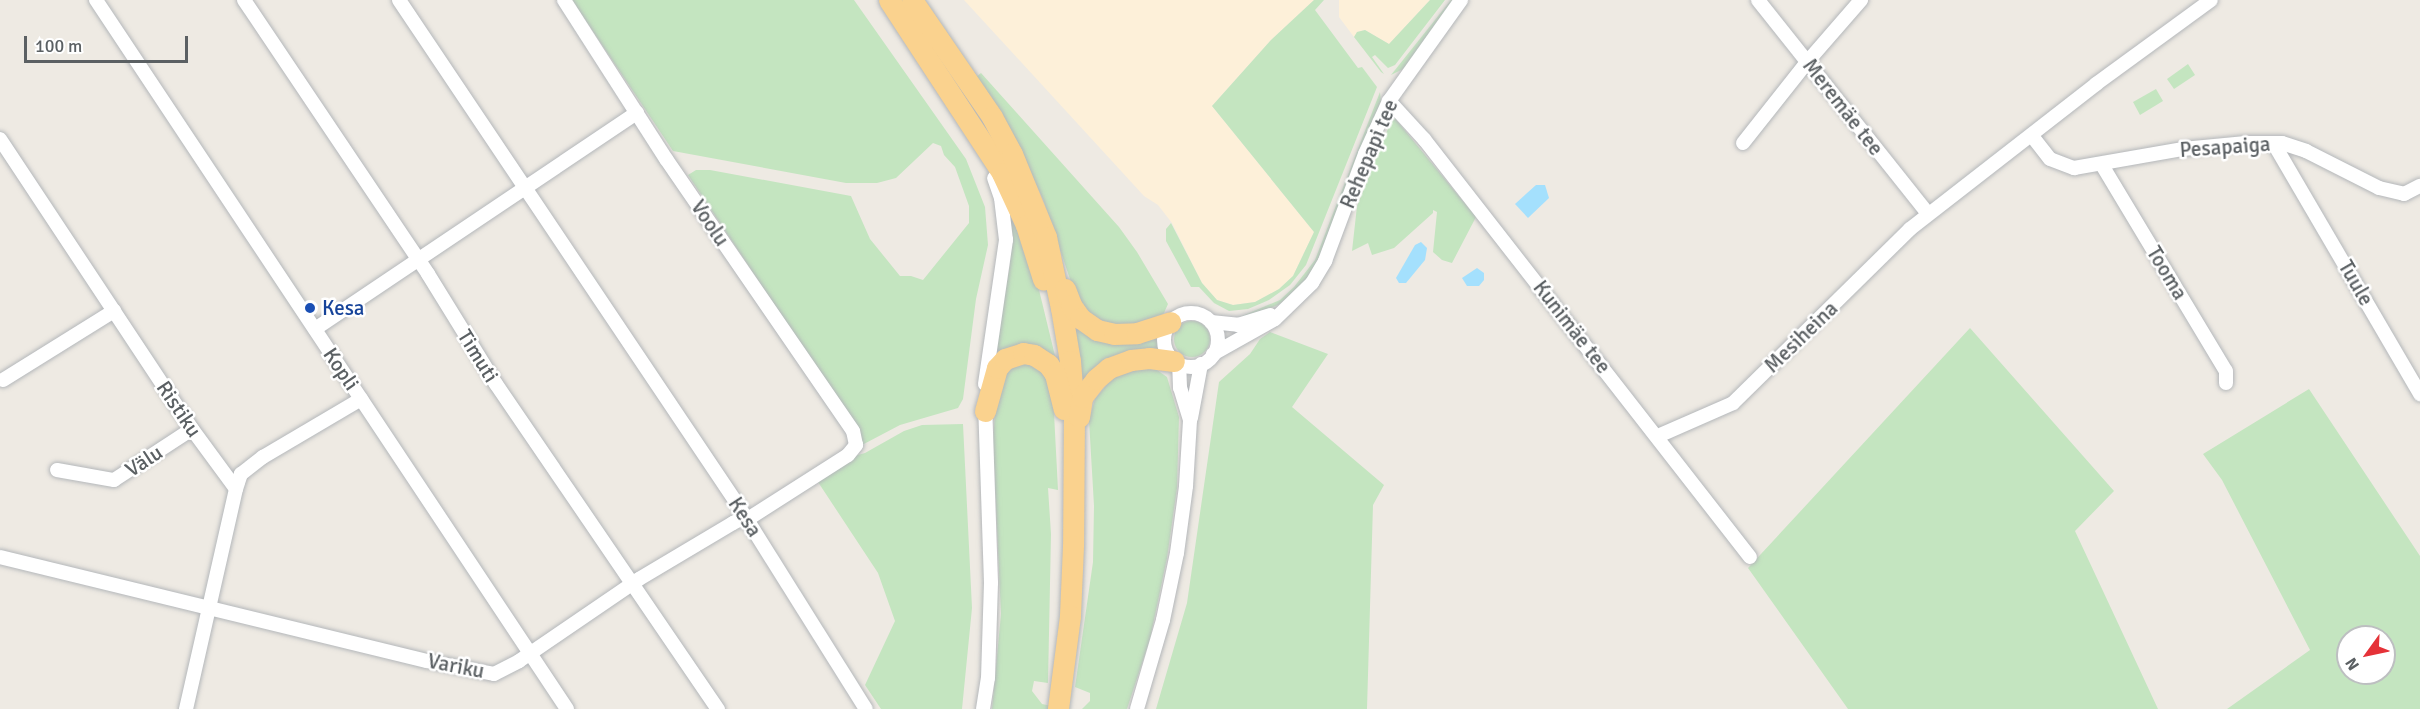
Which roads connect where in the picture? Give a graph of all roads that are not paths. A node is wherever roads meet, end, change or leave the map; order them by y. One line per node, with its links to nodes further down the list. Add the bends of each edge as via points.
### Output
1 (96, 0): 31 (street, Kopli)
2 (244, 0): 26 (street, Timuti)
3 (399, 0): 23 (street, Kesa)
4 (564, 0): 13 (street, Voolu)
5 (889, 0): 14 (highway)
6 (912, 0): 25 (highway, via 992,117 1030,194)
7 (1461, 0): 12 (street, Rehepapi tee)
8 (1758, 0): 11 (street, Meremäe tee)
9 (1861, 0): 11 (street)
10 (2211, 0): 15 (street)
11 (1808, 61): 17 (street); 24 (street, Meremäe tee)
12 (1389, 101): 27 (street, Rehepapi tee, via 1325,261 1312,283); 42 (street, Kunimäe tee, via 1424,139)
13 (637, 113): 23 (street); 43 (street, Voolu, via 853,431)
14 (970, 121): 39 (street, via 1001,198 1006,240 987,362); 44 (highway, via 1002,173 1026,225 1048,295 1062,360)
15 (2032, 136): 20 (street, Pesapaiga, via 2043,152 2061,164 2074,168); 24 (street)
16 (0, 139): 28 (street, Ristiku)
17 (1743, 143)
18 (2274, 144): 19 (street, Pesapaiga, via 2283,143); 20 (street, Pesapaiga, via 2183,148); 21 (street, Tuule)
19 (2310, 153): 21 (street); 22 (street, Pesapaiga, via 2379,188 2404,194)
20 (2102, 165): 36 (street, Tooma, via 2226,371)
21 (2291, 173): 37 (street, Tuule)
22 (2420, 186)
23 (525, 187): 26 (street); 47 (street, Kesa)
24 (1928, 214): 42 (street, Mesiheina, via 1733,403)
25 (1046, 237): 29 (highway, via 1071,306 1097,330 1137,333); 44 (highway, via 1070,361)
26 (416, 260): 31 (street); 50 (street, Timuti)
27 (1283, 310): 30 (street, Rehepapi tee, via 1238,325); 32 (street, Rehepapi tee, via 1275,319)
28 (114, 311): 35 (street); 41 (street, Ristiku)
29 (1170, 322): 30 (street, via 1193,313); 33 (street, via 1165,346)
30 (1211, 322): 32 (street, via 1217,338)
31 (315, 329): 38 (street, Kopli)
32 (1213, 354): 34 (street)
33 (1177, 362): 34 (street, via 1186,366); 40 (street); 44 (highway, via 1131,360 1109,368 1096,379 1082,397)
34 (1201, 364): 40 (street)
35 (1, 380)
36 (2226, 383)
37 (2420, 394)
38 (361, 399): 46 (street, via 263,457 241,474); 52 (street, Kopli)
39 (985, 411): 44 (highway, via 993,377 1005,359 1023,353 1043,359 1055,374 1063,400); 57 (street, via 991,583 988,678)
40 (1190, 420): 59 (street, via 1177,553 1163,620)
41 (192, 429): 45 (street, Välu, via 114,480); 46 (street, Ristiku)
42 (1658, 436): 49 (street, Kunimäe tee)
43 (856, 445): 47 (street, Variku, via 829,469)
44 (1073, 462): 58 (highway, via 1073,546)
45 (57, 470)
46 (236, 489): 51 (street)
47 (745, 517): 50 (street, Variku); 56 (street, Kesa)
48 (0, 557): 51 (street, Variku)
49 (1750, 557)
50 (632, 583): 52 (street, Variku); 55 (street, Timuti)
51 (209, 609): 52 (street, Variku, via 494,674); 53 (street)
52 (530, 654): 54 (street, Kopli)
53 (186, 709)
54 (567, 709)
55 (718, 709)
56 (866, 709)
57 (983, 709)
58 (1058, 709)
59 (1137, 709)

